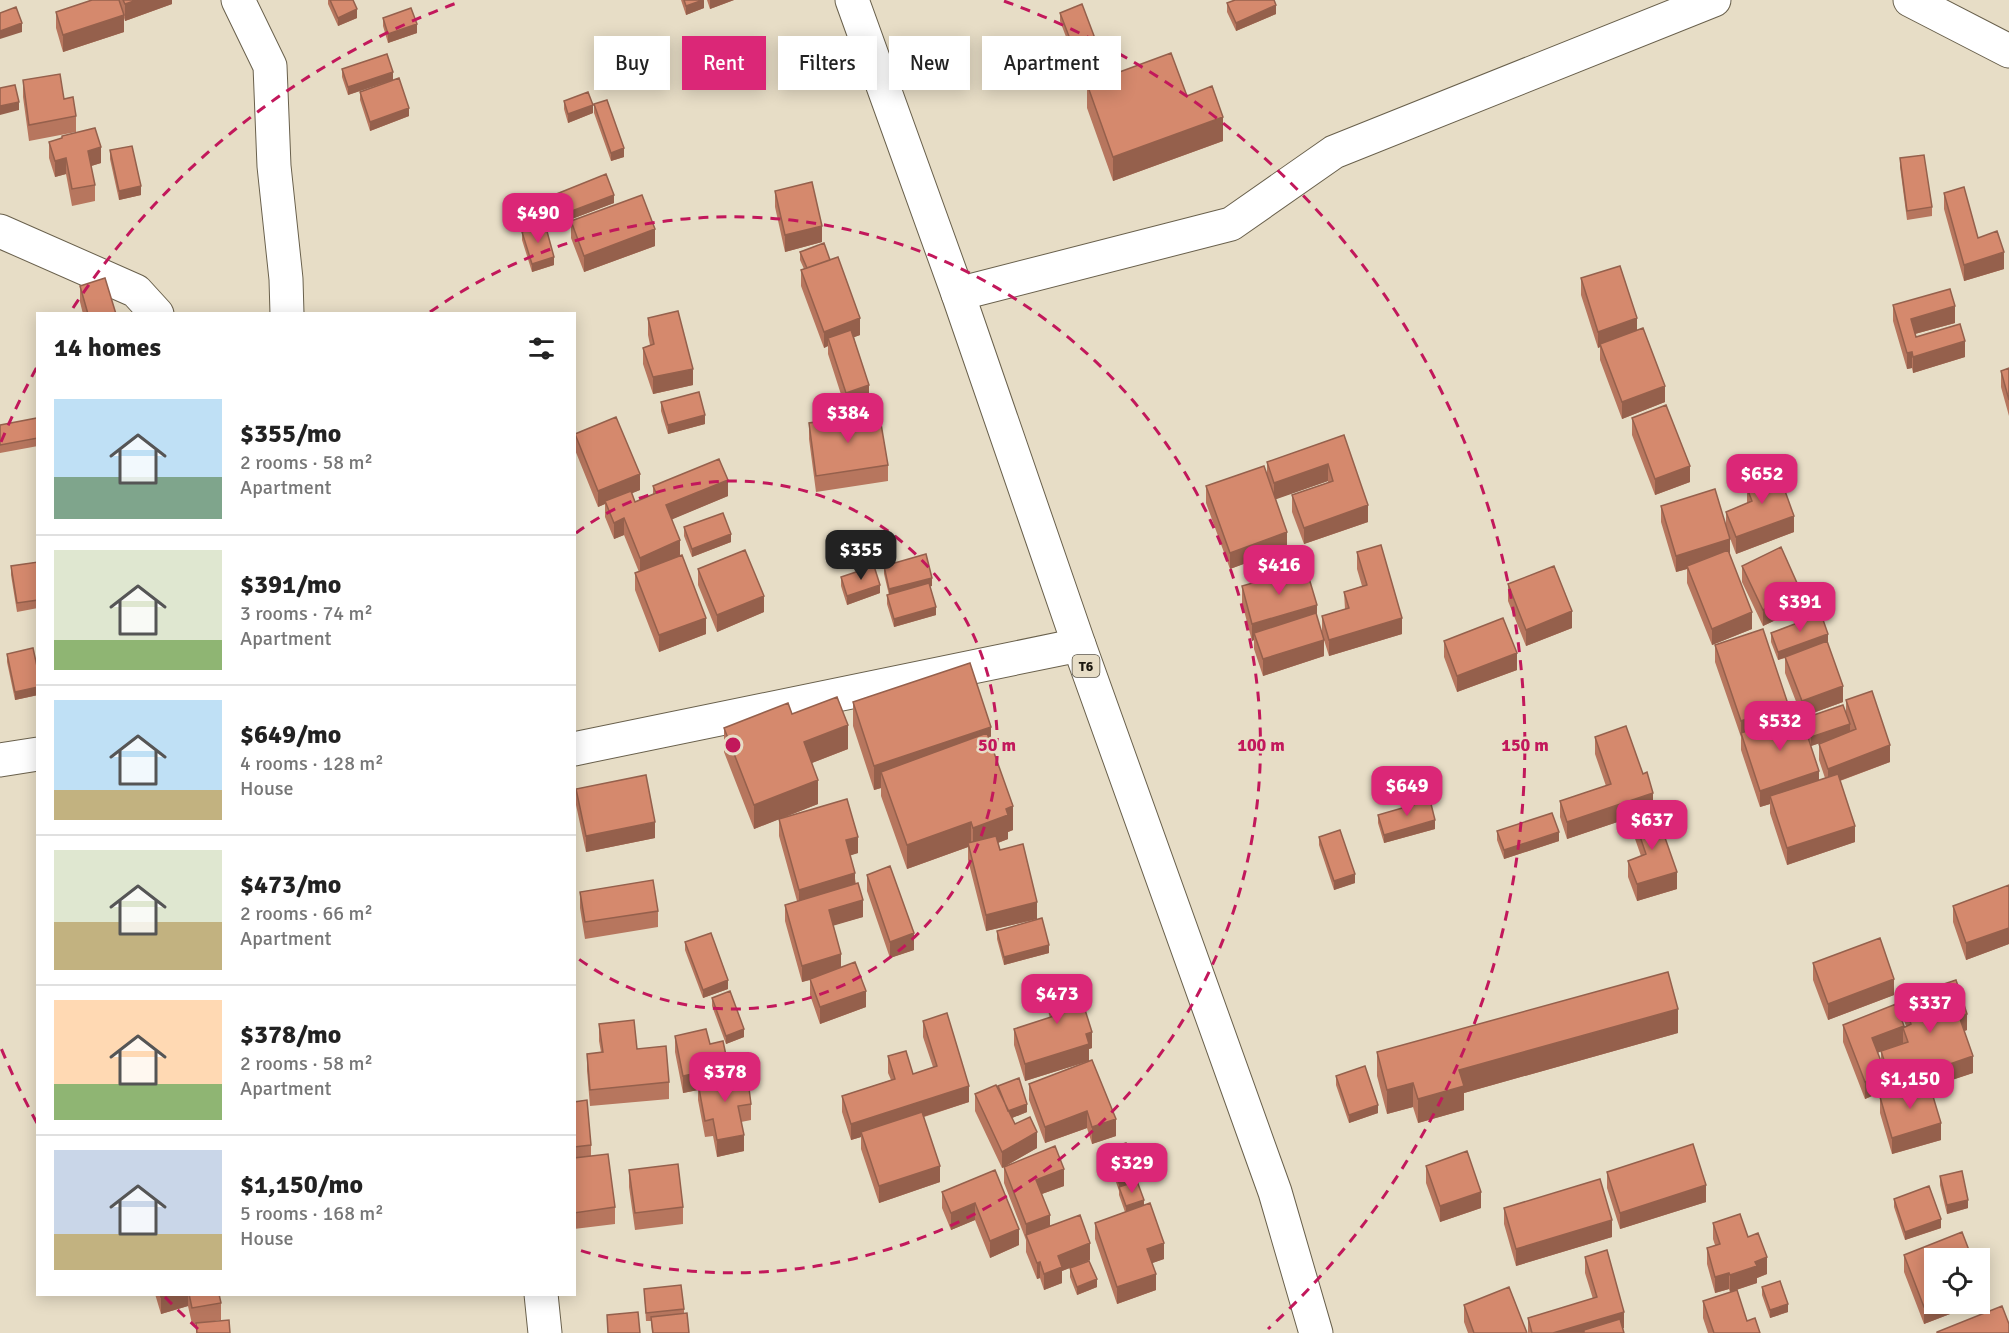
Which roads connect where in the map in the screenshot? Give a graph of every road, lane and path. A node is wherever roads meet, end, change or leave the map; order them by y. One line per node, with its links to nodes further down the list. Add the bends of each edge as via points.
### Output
1 (238, 0): 9 (main road, via 270,66)
2 (852, 0): 7 (main road, T6)
3 (1714, 0): 7 (main road, via 1334,152 1231,224)
4 (1910, 0): 5 (main road)
5 (2009, 51)
6 (0, 231): 8 (main road, via 136,291)
7 (958, 294): 10 (main road, T6)
8 (155, 312)
9 (287, 312)
10 (1079, 645): 11 (main road); 16 (main road, T6, via 1275,1192)
11 (576, 749)
12 (36, 754): 13 (main road)
13 (0, 760)
14 (541, 1296): 15 (main road)
15 (545, 1333)
16 (1316, 1333)

